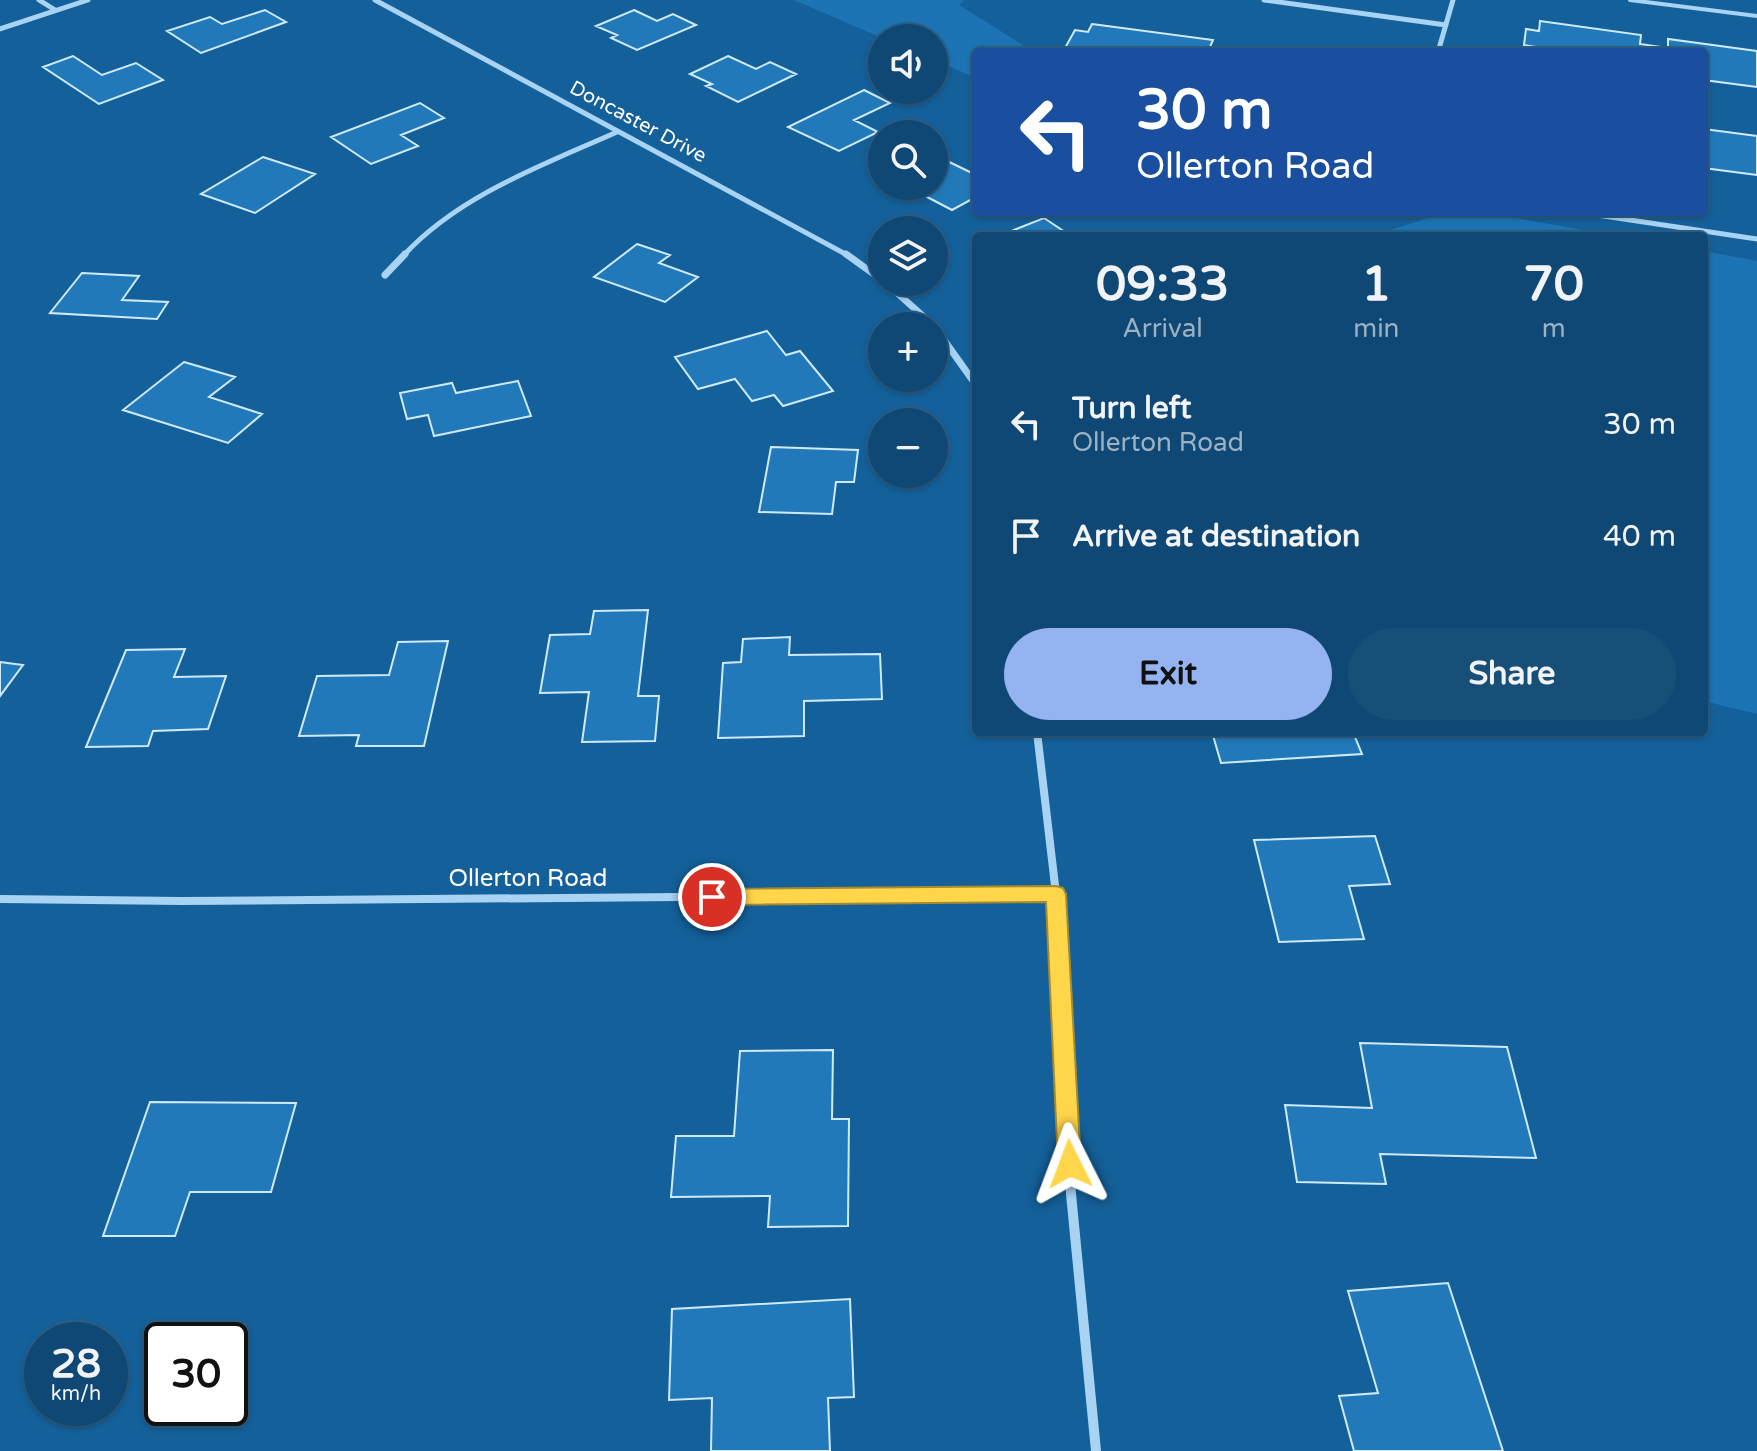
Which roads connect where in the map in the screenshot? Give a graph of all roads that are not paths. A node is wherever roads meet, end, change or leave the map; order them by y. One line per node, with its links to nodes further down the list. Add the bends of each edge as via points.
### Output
1 (39, 0): 7 (street)
2 (88, 0): 7 (street)
3 (375, 0): 12 (street, Doncaster Drive)
4 (1264, 0): 9 (street)
5 (1453, 0): 9 (street)
6 (1630, 0): 8 (lane)
7 (55, 10): 10 (street)
8 (1757, 16)
9 (1446, 25): 11 (street)
10 (0, 29)
11 (1439, 48)
12 (617, 132): 15 (street, Doncaster Drive, via 837,247); 16 (street, via 492,189 440,220)
13 (1604, 216): 14 (street)
14 (1757, 239)
15 (868, 269)
16 (385, 275)
17 (901, 296): 18 (street, Doncaster Drive)
18 (918, 312)
19 (948, 346): 20 (street, Doncaster Drive)
20 (972, 379)
21 (1037, 736): 22 (street)
22 (1056, 894): 23 (street, Ollerton Road); 24 (street, via 1071,1194)
23 (0, 899)
24 (1096, 1451)

